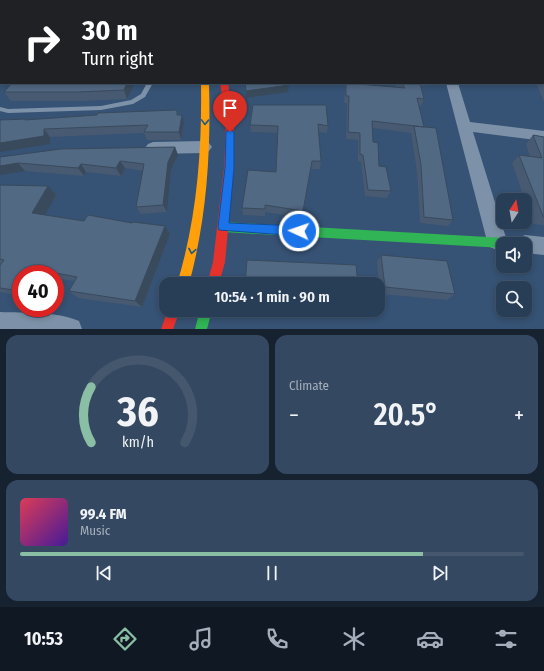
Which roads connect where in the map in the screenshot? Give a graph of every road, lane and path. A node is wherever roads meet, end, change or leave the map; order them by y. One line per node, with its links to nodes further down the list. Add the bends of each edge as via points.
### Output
1 (149, 84): 5 (lane, via 133,102 101,108 8,111)
2 (205, 84): 8 (main road, one-way to 8)
3 (224, 84): 10 (main road, via 230,120 229,168)
4 (452, 84): 6 (street)
5 (0, 109)
6 (464, 126): 7 (street); 11 (street)
7 (544, 136)
8 (204, 147): 9 (street); 15 (main road, one-way to 15, via 200,208)
9 (137, 148)
10 (223, 227): 12 (main road); 16 (main road)
11 (496, 238)
12 (496, 242)
13 (532, 245): 14 (street)
14 (544, 246)
15 (186, 277)
16 (215, 277)
17 (171, 317): 21 (main road)
18 (204, 317): 22 (main road)
19 (0, 324): 20 (street)
20 (71, 329)
21 (167, 329)
22 (201, 329)

